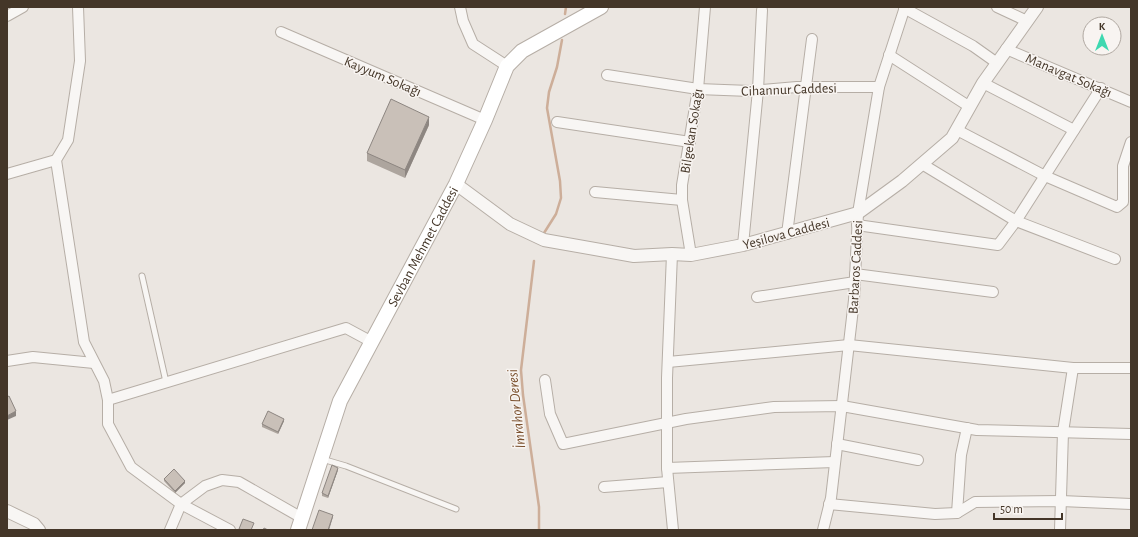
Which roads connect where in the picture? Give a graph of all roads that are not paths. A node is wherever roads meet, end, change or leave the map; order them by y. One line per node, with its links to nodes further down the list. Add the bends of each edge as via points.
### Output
1 (23, 7): 10 (street)
2 (78, 7): 33 (street, via 80,61 68,140)
3 (460, 7): 17 (street, via 473,44)
4 (601, 7): 17 (main road, Sevban Mehmet Caddesi, via 522,51)
5 (705, 7): 23 (street, Bilgekan Sokağı)
6 (905, 7): 15 (street, Barbaros Caddesi); 16 (street, via 974,46)
7 (998, 7): 11 (street)
8 (1037, 7): 11 (street, Yeşilova Caddesi)
9 (762, 10): 24 (street)
10 (7, 16)
11 (1027, 21): 14 (street, Yeşilova Caddesi)
12 (281, 32): 27 (street, Kayyum Sokağı)
13 (812, 38): 20 (street)
14 (1006, 49): 16 (street, Yeşilova Caddesi); 22 (street, Manavgat Sokağı)
15 (889, 55): 21 (street, Barbaros Caddesi); 26 (street)
16 (997, 63): 19 (street, Yeşilova Caddesi)
17 (508, 66): 27 (main road, Sevban Mehmet Caddesi)
18 (607, 75): 23 (street, Cihannur Caddesi)
19 (983, 83): 26 (street, Yeşilova Caddesi); 30 (street)
20 (807, 87): 21 (street, Cihannur Caddesi); 24 (street, Cihannur Caddesi); 43 (street)
21 (879, 87): 41 (street, Barbaros Caddesi)
22 (1101, 88): 25 (street, Manavgat Sokağı); 30 (street)
23 (698, 89): 24 (street, Cihannur Caddesi); 31 (street, Bilgekan Sokağı)
24 (758, 90): 44 (street)
25 (1131, 102)
26 (970, 107): 29 (street, Yeşilova Caddesi)
27 (485, 120): 38 (main road, Sevban Mehmet Caddesi)
28 (557, 122): 31 (street)
29 (957, 130): 34 (street, Yeşilova Caddesi, via 952,138); 37 (street)
30 (1074, 130): 37 (street)
31 (690, 142): 40 (street, Bilgekan Sokağı, via 682,185)
32 (1131, 142): 35 (street)
33 (56, 160): 36 (street); 56 (street, via 84,342)
34 (922, 164): 41 (street, Yeşilova Caddesi); 42 (street)
35 (1127, 169): 37 (street, via 1123,202 1116,208)
36 (7, 174)
37 (1045, 176): 42 (street)
38 (456, 184): 45 (street, Yeşilova Caddesi, via 510,224 544,240 634,256); 52 (main road, Sevban Mehmet Caddesi)
39 (595, 192): 40 (street)
40 (682, 200): 46 (street, Bilgekan Sokağı)
41 (857, 219): 42 (street, via 998,245); 43 (street, Yeşilova Caddesi); 49 (street, Barbaros Caddesi)
42 (1016, 221): 47 (street)
43 (788, 234): 44 (street, Yeşilova Caddesi)
44 (743, 245): 46 (street, Yeşilova Caddesi)
45 (672, 254): 46 (street, Yeşilova Caddesi); 55 (street)
46 (691, 255)
47 (1115, 259)
48 (142, 276): 60 (lane)
49 (855, 278): 50 (street); 51 (street); 53 (street, Barbaros Caddesi)
50 (993, 292)
51 (757, 297)
52 (372, 342): 60 (street, via 346,328); 68 (main road, Sevban Mehmet Caddesi, via 340,401)
53 (849, 345): 55 (street); 57 (street); 62 (street, Barbaros Caddesi)
54 (7, 361): 56 (street, via 33,357)
55 (668, 362): 63 (street)
56 (94, 363): 61 (street, via 104,381)
57 (1073, 368): 58 (street); 65 (street)
58 (1131, 368)
59 (546, 380): 63 (street, via 550,414 563,444)
60 (166, 382): 61 (street)
61 (108, 400): 75 (street, via 108,424 131,467)
62 (842, 406): 63 (street, via 774,407); 64 (street); 67 (street, Barbaros Caddesi)
63 (668, 423): 71 (street)
64 (967, 428): 65 (street); 80 (street, via 961,455)
65 (1063, 432): 66 (street); 74 (street)
66 (1131, 434)
67 (837, 444): 69 (street); 70 (street, Barbaros Caddesi)
68 (322, 458): 78 (lane); 81 (main road, Sevban Mehmet Caddesi)
69 (918, 460)
70 (835, 462): 71 (street); 76 (street, Barbaros Caddesi)
71 (668, 468): 72 (street)
72 (668, 482): 73 (street); 85 (street)
73 (604, 487)
74 (1061, 501): 77 (street); 80 (street, via 975,502); 87 (street)
75 (181, 504): 81 (street, via 210,483 233,480); 83 (street); 84 (street)
76 (829, 504): 80 (street, via 934,514); 86 (street, Barbaros Caddesi)
77 (1131, 504)
78 (456, 509)
79 (7, 511): 82 (street, via 34,524)
80 (957, 513)
81 (300, 524)
82 (39, 530)
83 (170, 530)
84 (230, 530)
85 (673, 530)
86 (822, 530)
87 (1060, 530)

